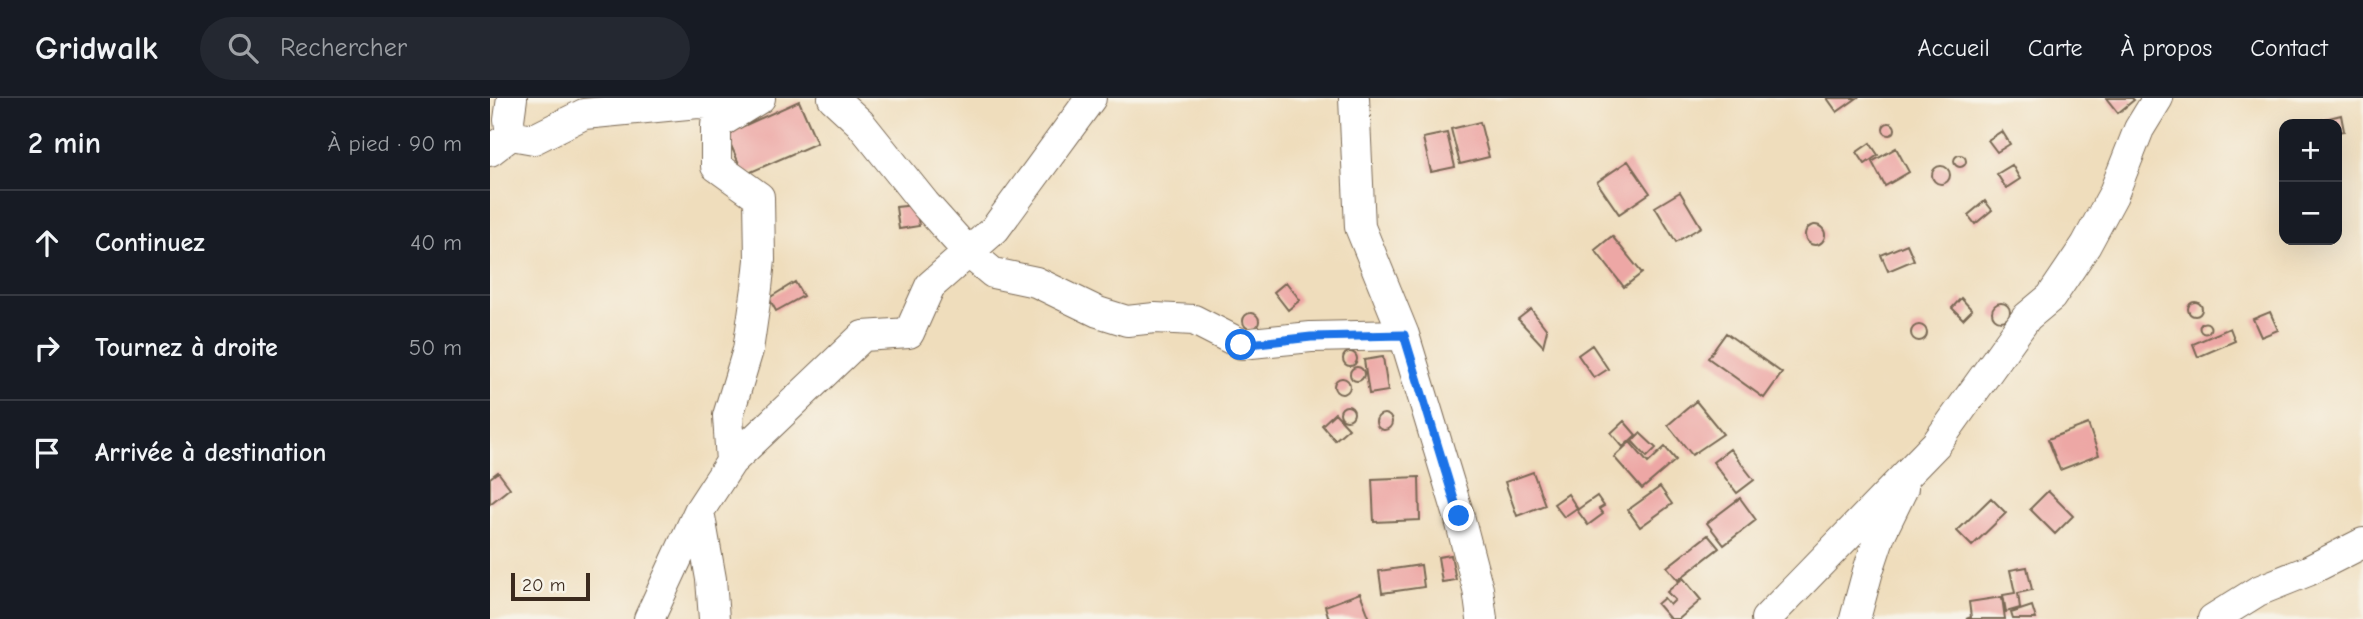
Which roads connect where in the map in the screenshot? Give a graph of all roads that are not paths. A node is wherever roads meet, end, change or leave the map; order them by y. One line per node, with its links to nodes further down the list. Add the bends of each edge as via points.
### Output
1 (512, 98): 8 (street)
2 (735, 98): 8 (street, via 727,106 698,103 584,114 534,139)
3 (760, 98): 11 (street, via 716,125 716,166 759,197 757,288 748,350 728,416)
4 (834, 98): 9 (street)
5 (1091, 98): 9 (street, via 995,229)
6 (1354, 98): 10 (street, via 1360,227)
7 (2158, 98): 12 (street, via 2139,129 2087,245)
8 (501, 143)
9 (968, 252): 10 (street, via 993,273 1036,282 1098,312 1127,321 1194,320 1241,345 1311,337); 11 (street, via 930,286 909,333 863,335)
10 (1404, 335): 17 (street, via 1459,516)
11 (731, 462): 13 (street)
12 (1910, 472): 18 (street); 19 (street, via 1880,535)
13 (699, 510): 15 (street); 16 (street)
14 (2363, 543): 20 (street, via 2258,592)
15 (649, 619)
16 (714, 619)
17 (1482, 619)
18 (1766, 619)
19 (1855, 619)
20 (2213, 619)

